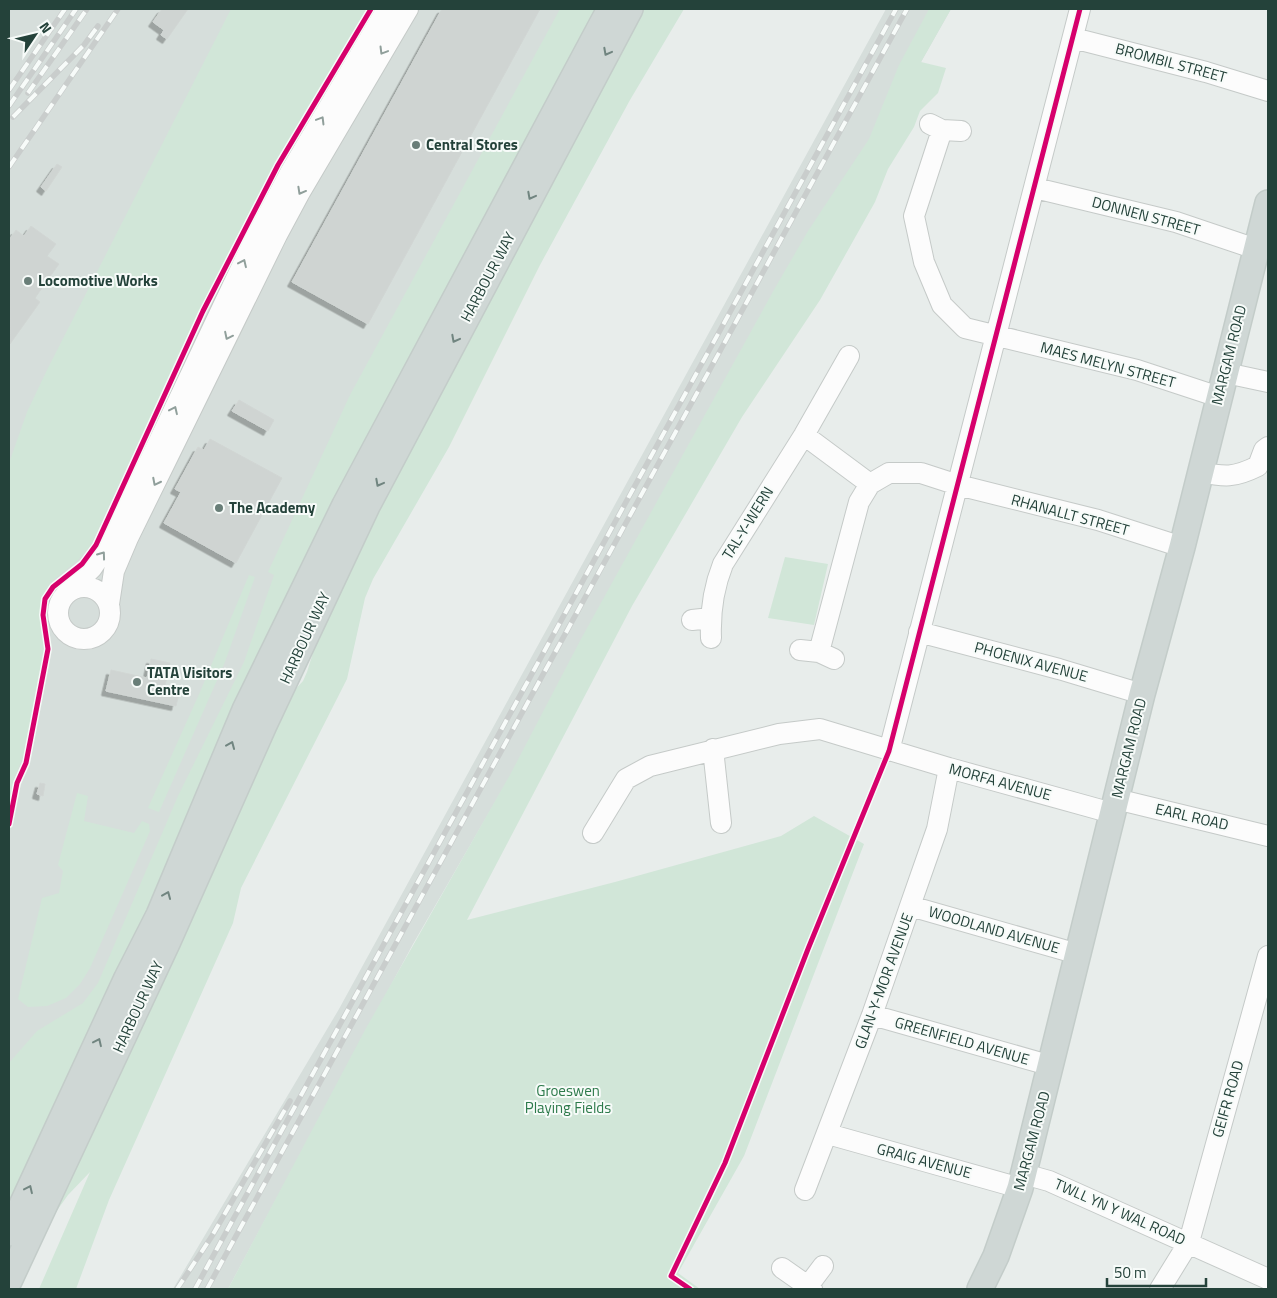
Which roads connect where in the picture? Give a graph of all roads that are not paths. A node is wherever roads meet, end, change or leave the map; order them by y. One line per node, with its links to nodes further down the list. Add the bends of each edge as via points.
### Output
1 (387, 9): 23 (street, one-way to 1, via 92,568 115,534 252,245 291,171)
2 (408, 9): 24 (street, one-way to 24, via 277,235 128,538 114,571)
3 (610, 9): 44 (main road, HARBOUR WAY, one-way to 3, via 159,915 246,710 344,505)
4 (630, 9): 49 (main road, HARBOUR WAY, one-way to 49, via 367,506)
5 (1080, 9): 6 (street)
6 (1073, 38): 7 (street, BROMBIL STREET); 9 (street)
7 (1268, 91)
8 (945, 128): 12 (street, MAES MELYN STREET, via 914,216 924,262 942,305 964,328)
9 (1036, 188): 11 (street, DONNEN STREET, via 1176,222); 12 (street)
10 (1267, 210): 11 (main road, MARGAM ROAD)
11 (1256, 249): 14 (main road, MARGAM ROAD)
12 (996, 335): 16 (street, MAES MELYN STREET, via 1137,370); 21 (street)
13 (839, 362): 17 (street, TAL-Y-WERN)
14 (1226, 373): 15 (street); 16 (main road, MARGAM ROAD)
15 (1268, 382)
16 (1219, 397): 19 (main road, MARGAM ROAD)
17 (804, 435): 20 (street); 25 (street, TAL-Y-WERN, via 723,564)
18 (1268, 447): 19 (street, via 1258,466 1241,475 1225,477)
19 (1199, 472): 22 (main road, MARGAM ROAD)
20 (870, 484): 21 (street, via 889,473 921,473); 27 (street, via 859,502)
21 (958, 485): 22 (street, RHANALLT STREET, via 1098,520); 26 (street)
22 (1182, 547): 28 (main road, MARGAM ROAD)
23 (69, 591): 24 (street, via 76,587 92,588 99,591); 24 (street, via 60,602 57,616 62,628 78,638 90,638 102,632 109,619)
24 (109, 604)
25 (705, 626)
26 (919, 632): 28 (street, PHOENIX AVENUE); 30 (street)
27 (818, 654)
28 (1142, 694): 32 (main road, MARGAM ROAD)
29 (713, 750): 30 (street, MORFA AVENUE, via 779,734 820,729); 33 (street); 34 (street, MORFA AVENUE, via 650,766 626,779)
30 (889, 751): 31 (street, MORFA AVENUE)
31 (949, 768): 32 (street, MORFA AVENUE); 36 (street, GLAN-Y-MOR AVENUE, via 937,829)
32 (1114, 806): 35 (street, EARL ROAD); 37 (main road, MARGAM ROAD)
33 (715, 812)
34 (593, 822)
35 (1268, 836)
36 (910, 906): 37 (street, WOODLAND AVENUE); 39 (street, GLAN-Y-MOR AVENUE)
37 (1078, 954): 40 (main road, MARGAM ROAD)
38 (1268, 956): 45 (street, GEIFR ROAD)
39 (872, 1015): 40 (street, GREENFIELD AVENUE); 41 (street, GLAN-Y-MOR AVENUE)
40 (1052, 1066): 42 (main road, MARGAM ROAD)
41 (828, 1134): 42 (street, GRAIG AVENUE); 43 (street, GLAN-Y-MOR AVENUE)
42 (1022, 1181): 45 (street, TWLL YN Y WAL ROAD, via 1049,1181); 51 (main road, MARGAM ROAD, via 996,1256)
43 (805, 1190)
44 (9, 1234)
45 (1189, 1242): 48 (street, TWLL YN Y WAL ROAD); 52 (street, GEIFR ROAD)
46 (823, 1266): 50 (street)
47 (782, 1268): 50 (street)
48 (1268, 1279)
49 (9, 1281)
50 (810, 1288)
51 (980, 1289)
52 (1160, 1289)

